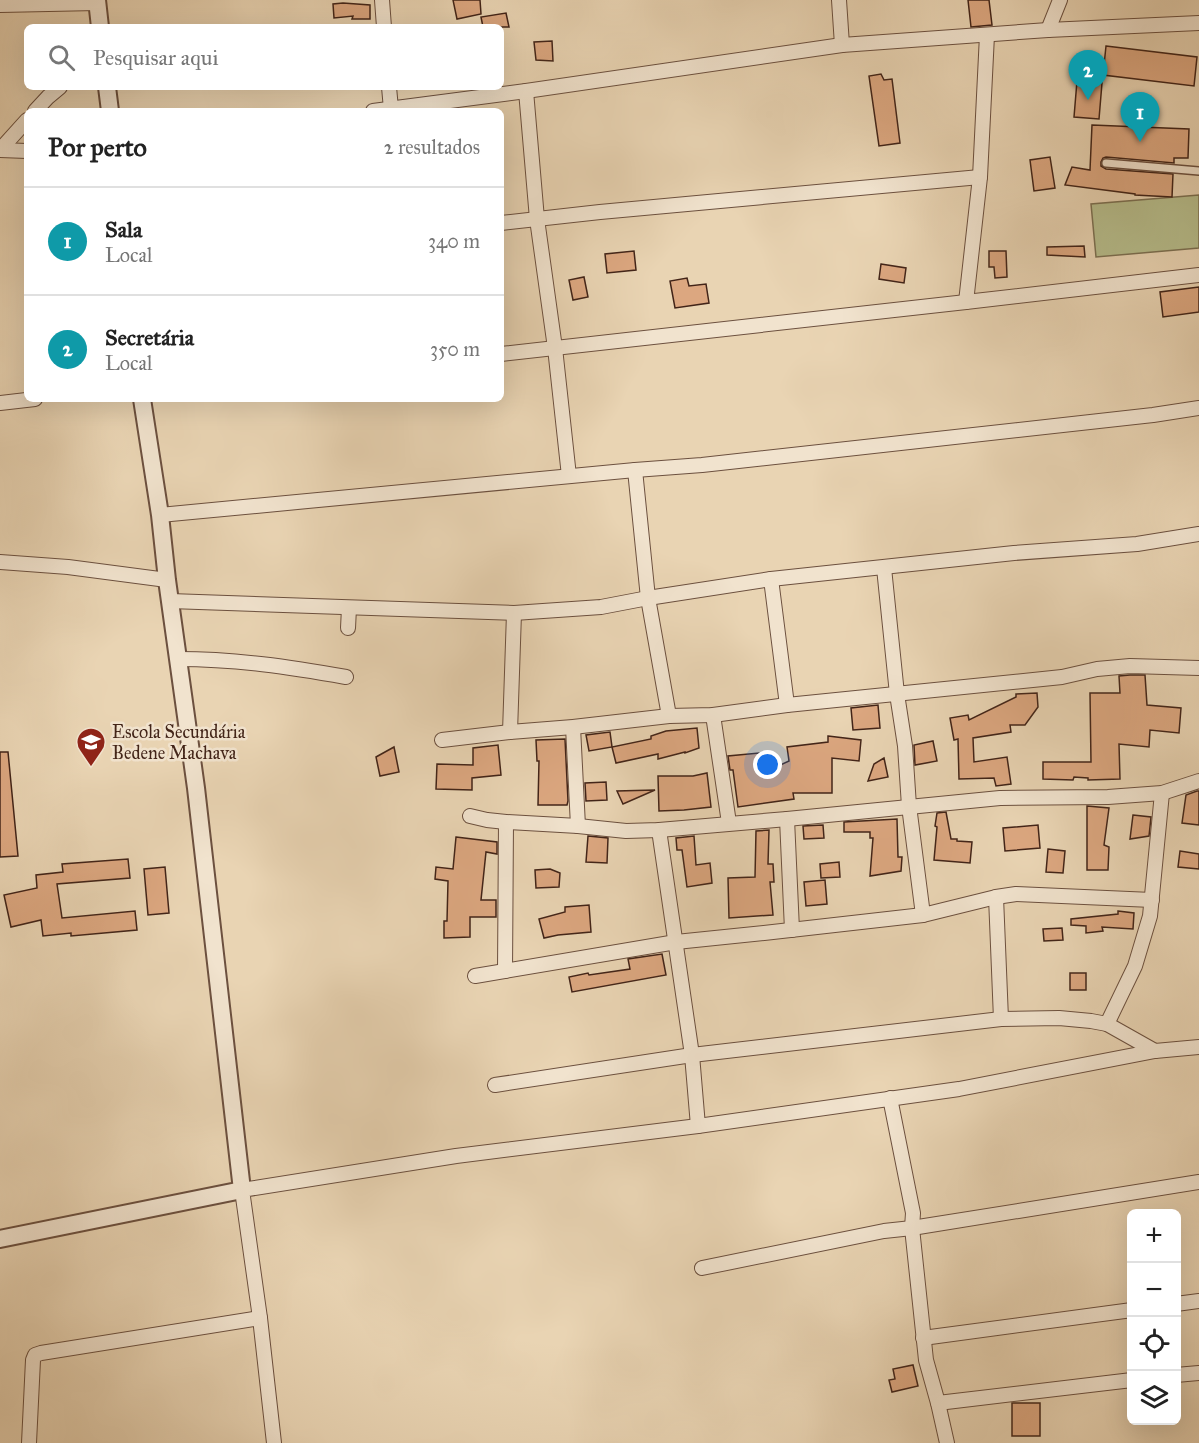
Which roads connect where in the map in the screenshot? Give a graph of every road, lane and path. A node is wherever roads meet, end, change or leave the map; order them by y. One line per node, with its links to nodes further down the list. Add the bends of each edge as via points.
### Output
1 (382, 0): 8 (street)
2 (838, 0): 11 (street)
3 (1060, 0): 9 (street)
4 (97, 2): 5 (street); 7 (street)
5 (0, 5)
6 (1199, 23): 9 (street)
7 (100, 24)
8 (384, 24)
9 (1048, 30): 10 (street)
10 (987, 35): 11 (street); 24 (street)
11 (842, 45): 15 (street)
12 (56, 90): 16 (street)
13 (107, 90): 17 (street)
14 (389, 90): 18 (street)
15 (526, 91): 19 (street); 25 (street)
16 (38, 108)
17 (110, 108)
18 (391, 108)
19 (398, 108)
20 (24, 123): 21 (street, via 0,150)
21 (24, 151)
22 (1106, 163): 23 (lane)
23 (1199, 171)
24 (980, 177): 25 (street); 28 (street)
25 (537, 219): 26 (street); 29 (street)
26 (504, 223)
27 (1199, 275): 28 (street)
28 (966, 302): 29 (street)
29 (555, 348): 30 (street); 36 (street)
30 (504, 354)
31 (24, 400): 33 (street)
32 (142, 402): 37 (street)
33 (0, 403)
34 (1199, 408): 35 (street)
35 (635, 470): 36 (street); 43 (street)
36 (569, 476): 37 (street)
37 (160, 515): 42 (street)
38 (1199, 534): 40 (street, via 1137,544)
39 (0, 562): 42 (street)
40 (884, 568): 41 (street); 51 (street)
41 (771, 579): 43 (street); 52 (street)
42 (167, 580): 44 (street)
43 (648, 598): 46 (street, via 601,607); 54 (street)
44 (170, 601): 45 (street); 48 (street)
45 (349, 608): 46 (street); 47 (street)
46 (514, 613): 56 (street)
47 (348, 628)
48 (178, 659): 50 (street, via 274,665); 83 (street)
49 (1199, 668): 51 (street, via 1130,666)
50 (346, 677)
51 (897, 694): 52 (street); 60 (street)
52 (787, 705): 53 (street)
53 (712, 715): 54 (street); 64 (street)
54 (669, 716): 55 (street)
55 (573, 727): 56 (street); 65 (street)
56 (510, 732): 57 (street)
57 (442, 740)
58 (1199, 781): 59 (street)
59 (1162, 793): 60 (street, via 1000,798); 68 (street)
60 (909, 806): 62 (street); 69 (street)
61 (470, 816): 63 (street)
62 (787, 819): 64 (street); 70 (street)
63 (506, 822): 65 (street); 72 (street)
64 (729, 823): 66 (street)
65 (578, 826): 66 (street)
66 (659, 830): 71 (street)
67 (996, 897): 68 (street, via 1016,894); 69 (street); 74 (street)
68 (1152, 900): 75 (street, via 1135,966)
69 (923, 915): 70 (street)
70 (792, 930): 71 (street)
71 (676, 942): 72 (street); 78 (street)
72 (504, 971): 73 (street)
73 (475, 976)
74 (1001, 1019): 75 (street, via 1059,1018); 78 (street)
75 (1107, 1024): 77 (street)
76 (1199, 1047): 77 (street)
77 (1155, 1051): 80 (street, via 959,1089)
78 (692, 1055): 79 (street); 81 (street)
79 (495, 1085)
80 (890, 1098): 81 (street); 84 (street, via 913,1213)
81 (698, 1126): 83 (street, via 456,1156)
82 (1199, 1182): 84 (street)
83 (242, 1190): 85 (street); 90 (street)
84 (912, 1228): 86 (street); 91 (street)
85 (0, 1239)
86 (702, 1268)
87 (1199, 1300): 88 (street)
88 (1181, 1303)
89 (1127, 1311): 91 (street)
90 (260, 1317): 96 (street, via 35,1355); 97 (street)
91 (923, 1338): 95 (street)
92 (1199, 1373): 93 (street)
93 (1181, 1375)
94 (1127, 1380): 95 (street)
95 (938, 1403): 98 (street)
96 (29, 1443)
97 (274, 1443)
98 (947, 1443)

